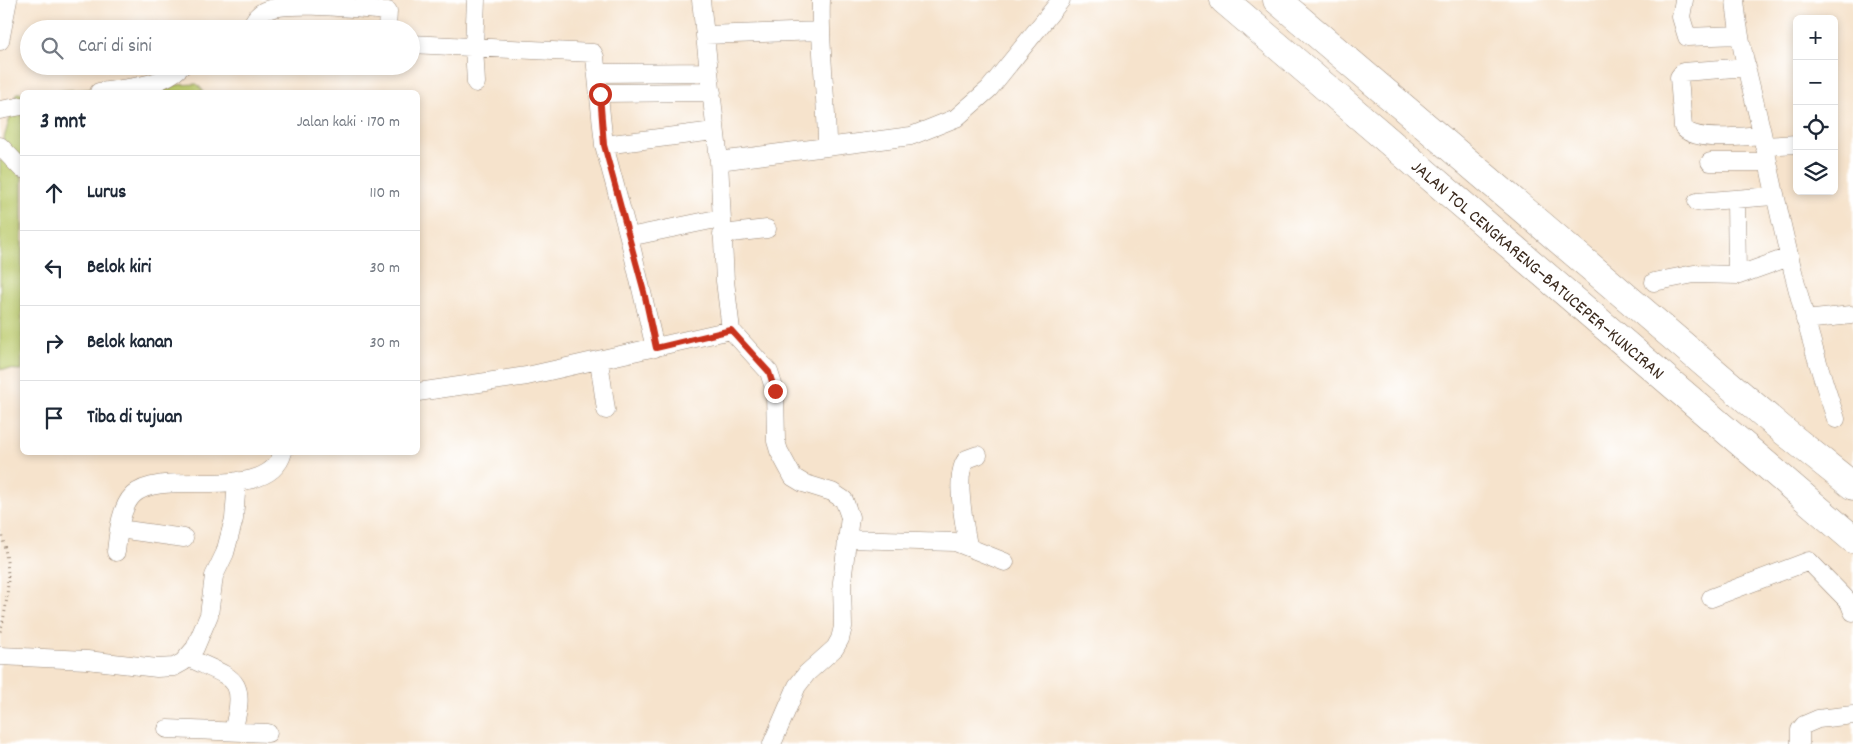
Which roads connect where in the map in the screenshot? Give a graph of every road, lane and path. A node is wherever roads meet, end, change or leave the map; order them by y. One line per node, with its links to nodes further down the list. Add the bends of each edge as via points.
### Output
1 (8, 0): 17 (street)
2 (476, 0): 19 (street)
3 (701, 0): 15 (street)
4 (821, 0): 14 (street)
5 (1061, 0): 34 (street, via 989,89 956,118 911,136)
6 (1224, 0): 63 (highway, JALAN TOL CENGKARENG–BATUCEPER–KUNCIRAN)
7 (1277, 0): 59 (highway, JALAN TOL CENGKARENG–BATUCEPER–KUNCIRAN, via 1785,432)
8 (1684, 0): 16 (street, via 1681,17 1687,37)
9 (1735, 0): 16 (street)
10 (315, 3): 11 (street); 12 (street, via 271,8)
11 (389, 6): 13 (street)
12 (255, 20)
13 (388, 20)
14 (820, 31): 15 (street); 34 (street)
15 (705, 35): 21 (street)
16 (1739, 35): 20 (street)
17 (0, 41)
18 (420, 44): 19 (street)
19 (474, 46): 22 (street, via 593,53); 24 (street)
20 (1747, 67): 35 (street); 35 (street, via 1683,72 1679,77 1683,127 1687,133 1698,137)
21 (710, 72): 22 (street); 26 (street)
22 (597, 73): 27 (street)
23 (172, 75): 25 (street, via 159,82)
24 (476, 83)
25 (111, 90)
26 (712, 92): 27 (street); 30 (street)
27 (600, 94): 32 (street)
28 (20, 106): 29 (street)
29 (0, 110)
30 (714, 131): 32 (street); 36 (street)
31 (1793, 144): 35 (street)
32 (604, 145): 44 (street)
33 (0, 146): 38 (street)
34 (827, 147): 36 (street)
35 (1764, 148): 37 (street); 39 (street)
36 (719, 161): 42 (street)
37 (1710, 162)
38 (20, 167)
39 (1773, 196): 40 (street); 45 (street)
40 (1736, 201): 41 (street); 46 (street)
41 (1697, 202)
42 (721, 226): 43 (street); 44 (street); 50 (street)
43 (767, 229)
44 (629, 237): 51 (street)
45 (1789, 257): 46 (street); 49 (street)
46 (1737, 275): 47 (street, via 1694,274)
47 (1654, 282)
48 (1851, 315): 49 (street)
49 (1806, 320): 55 (street)
50 (731, 330): 51 (street); 64 (street, via 769,372 775,391 776,441 786,466 793,477 803,483 832,492 844,500 850,517)
51 (656, 348): 52 (street)
52 (599, 361): 53 (street, via 481,384); 54 (street)
53 (420, 392)
54 (606, 410)
55 (1836, 419)
56 (282, 455): 58 (street, via 269,471 247,481)
57 (978, 455): 65 (street, via 967,459 961,469)
58 (237, 481): 60 (street, via 146,487 128,502); 72 (street, via 234,519 225,553 214,576 209,615)
59 (1853, 486)
60 (119, 529): 62 (street); 66 (street)
61 (0, 532): 70 (path, via 7,558 8,584)
62 (184, 538)
63 (1852, 538)
64 (847, 539): 65 (street, via 955,542); 77 (street, via 840,639 797,686)
65 (968, 546): 67 (street)
66 (116, 552)
67 (1006, 562)
68 (1710, 598): 69 (street, via 1809,561 1848,602)
69 (1853, 612)
70 (0, 632)
71 (0, 656): 72 (street, via 87,660 157,668 174,667)
72 (188, 658): 75 (street, via 218,670 236,684 240,706)
73 (1853, 715): 78 (street, via 1810,722 1800,730)
74 (167, 729): 75 (street)
75 (233, 731): 76 (street)
76 (268, 733)
77 (772, 744)
78 (1800, 744)

